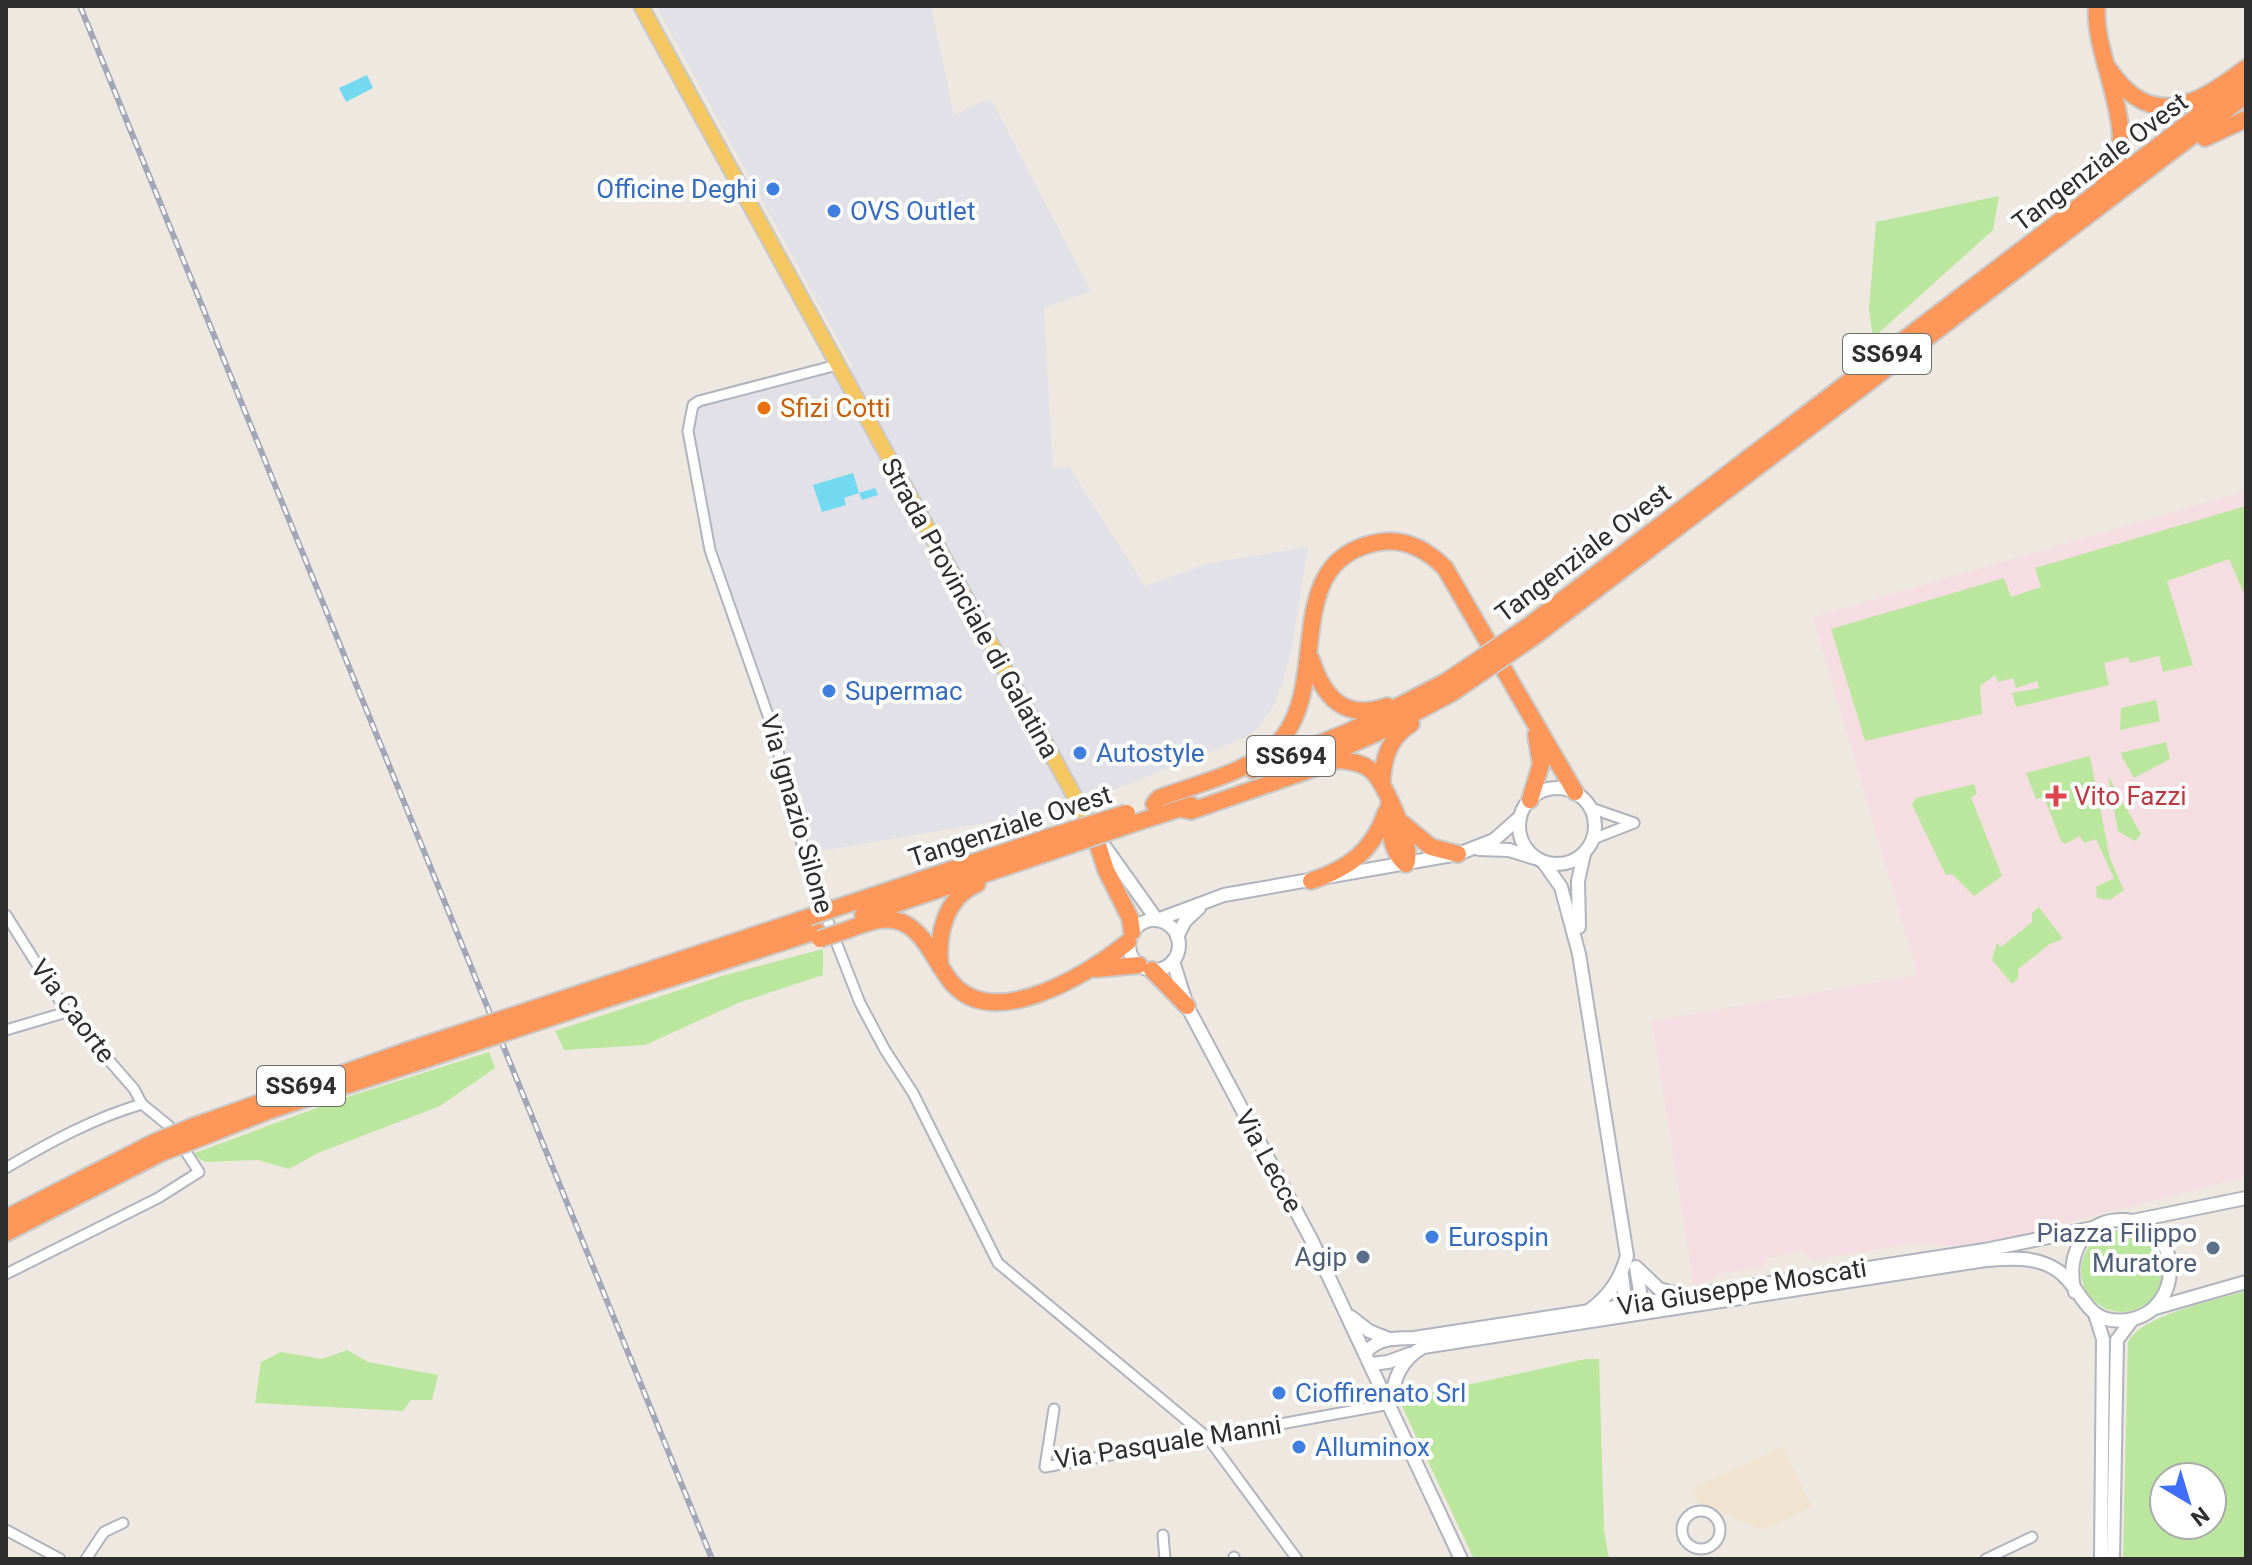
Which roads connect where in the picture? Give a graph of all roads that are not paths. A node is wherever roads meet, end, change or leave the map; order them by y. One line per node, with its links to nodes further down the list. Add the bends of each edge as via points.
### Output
1 (641, 6): 10 (main road, Strada Provinciale di Galatina)
2 (2097, 6): 3 (highway)
3 (2104, 63): 4 (highway, via 2131,93 2171,108 2208,97); 9 (highway, via 2121,131 2118,163)
4 (2246, 68)
5 (2246, 79): 9 (highway, Tangenziale Ovest / SS694)
6 (2246, 95): 8 (highway, Tangenziale Ovest / SS694)
7 (2246, 119): 8 (highway, via 2211,133)
8 (2088, 216): 11 (highway, Tangenziale Ovest / SS694)
9 (1964, 296): 11 (highway, Tangenziale Ovest / SS694)
10 (837, 365): 25 (main road, Strada Provinciale di Galatina); 78 (street, Via Ignazio Silone, via 699,401 693,405 688,431 710,550 770,721 811,878 860,1003 913,1093 998,1263)
11 (1531, 632): 13 (highway, Tangenziale Ovest / SS694, bridge)
12 (1310, 653): 13 (highway, via 1322,690 1351,708 1373,711 1432,685); 14 (highway, via 1314,599 1330,569 1365,546 1388,541 1410,545 1428,552 1445,568); 19 (highway, via 1298,708 1277,744 1253,761)
13 (1447, 686): 15 (highway, via 1449,700 1394,738); 19 (highway, Tangenziale Ovest / SS694, via 1306,751); 21 (highway, Tangenziale Ovest / SS694, via 1377,733)
14 (1531, 718): 16 (highway); 17 (highway, via 1541,764)
15 (1382, 783): 18 (highway); 21 (highway, via 1366,767 1338,760 1191,811)
16 (1575, 792): 17 (street, via 1546,789); 20 (street)
17 (1530, 800): 22 (street)
18 (1389, 803): 24 (highway); 32 (highway, via 1397,855); 33 (highway, via 1362,855)
19 (1154, 804): 23 (highway, Tangenziale Ovest / SS694)
20 (1591, 808): 26 (street); 26 (street, via 1634,823)
21 (1181, 809): 23 (highway, Tangenziale Ovest / SS694)
22 (1520, 817): 28 (street); 31 (street, via 1523,845)
23 (1130, 818): 27 (highway, Tangenziale Ovest / SS694, bridge)
24 (1398, 819): 29 (highway, via 1431,847); 32 (highway, via 1409,851)
25 (1093, 830): 34 (highway); 35 (street)
26 (1593, 839): 30 (street)
27 (1048, 848): 38 (highway, Tangenziale Ovest / SS694); 45 (highway, via 1037,861 972,886 953,902 939,940)
28 (1475, 849): 29 (street); 31 (street, via 1509,850)
29 (1458, 854): 32 (street)
30 (1584, 854): 31 (street, via 1565,864); 43 (street, via 1578,881)
31 (1540, 860): 43 (street, via 1561,887)
32 (1406, 864): 33 (street)
33 (1311, 881): 36 (street)
34 (1112, 882): 35 (street, via 1119,879); 41 (highway, via 1130,918)
35 (1138, 893): 39 (street)
36 (1224, 895): 39 (street); 42 (street, via 1195,910)
37 (6, 915): 50 (street, Via Caorte)
38 (843, 920): 40 (highway, bridge); 40 (highway, Tangenziale Ovest / SS694, bridge); 45 (highway, via 899,921 918,934)
39 (1157, 920): 41 (street, via 1143,922); 42 (street)
40 (815, 929): 48 (highway, Tangenziale Ovest / SS694); 48 (highway, Tangenziale Ovest / SS694, via 777,952 767,948)
41 (1130, 937): 46 (street, via 1130,954); 47 (highway)
42 (1177, 937): 44 (street)
43 (1579, 954): 60 (street)
44 (1173, 961): 46 (street); 49 (street, Via Lecce)
45 (940, 967): 47 (highway, via 961,992 990,1004 1034,994)
46 (1146, 968): 47 (highway); 49 (highway)
47 (1087, 970)
48 (582, 1000): 53 (highway, Tangenziale Ovest / SS694, bridge)
49 (1187, 1006): 69 (street, Via Lecce)
50 (67, 1012): 51 (street); 52 (street, Via Caorte)
51 (6, 1030)
52 (142, 1104): 54 (street, via 54,1140); 62 (street, Via Caorte, via 169,1126 199,1172)
53 (158, 1147): 56 (highway, Tangenziale Ovest / SS694); 59 (highway, Tangenziale Ovest / SS694)
54 (6, 1168)
55 (2246, 1198): 57 (street, Via Giuseppe Moscati)
56 (6, 1218)
57 (2133, 1221): 58 (street, Via Giuseppe Moscati, via 2113,1220); 68 (street, via 2151,1229 2168,1252 2171,1280)
58 (2093, 1228): 65 (street, via 2075,1250); 66 (street, Via Giuseppe Moscati)
59 (6, 1233)
60 (1627, 1256): 61 (street); 63 (street)
61 (1636, 1267): 66 (street, via 1659,1289); 67 (street)
62 (6, 1274)
63 (1622, 1275): 67 (street); 70 (street)
64 (2246, 1282): 68 (street)
65 (2075, 1292): 67 (street, Via Giuseppe Moscati, via 2058,1271 2015,1258); 71 (street, Via Giuseppe Moscati)
66 (1686, 1296): 67 (street, Via Giuseppe Moscati)
67 (1635, 1306): 70 (street, Via Giuseppe Moscati); 74 (street, Via Giuseppe Moscati, via 1445,1342)
68 (2155, 1308): 72 (street)
69 (1345, 1311): 73 (street); 75 (street, Via Lecce)
70 (1589, 1311): 73 (street, Via Giuseppe Moscati)
71 (2095, 1314): 72 (street); 91 (street, via 2103,1339)
72 (2133, 1319): 92 (street, via 2117,1340)
73 (1389, 1339): 75 (street, Via Giuseppe Moscati, via 1372,1345)
74 (1411, 1354): 75 (street, Via Giuseppe Moscati, via 1388,1362); 76 (street, via 1399,1370)
75 (1368, 1358): 76 (street, Via Lecce)
76 (1390, 1404): 78 (street, Via Pasquale Manni); 89 (street, Via Lecce)
77 (1054, 1409): 78 (street, Via Pasquale Manni, via 1045,1467)
78 (1208, 1438): 88 (street)
79 (123, 1523): 86 (street, via 104,1532)
80 (6, 1530): 85 (street)
81 (1163, 1535): 87 (street)
82 (2032, 1537): 90 (street)
83 (1691, 1547): 83 (street, via 1703,1550 1718,1540 1721,1529 1711,1514 1692,1514 1683,1524 1683,1537); 84 (street)
84 (1684, 1558)
85 (60, 1559)
86 (86, 1559)
87 (1165, 1559)
88 (1297, 1559)
89 (1461, 1559)
90 (1986, 1559)
91 (2101, 1559)
92 (2113, 1559)

